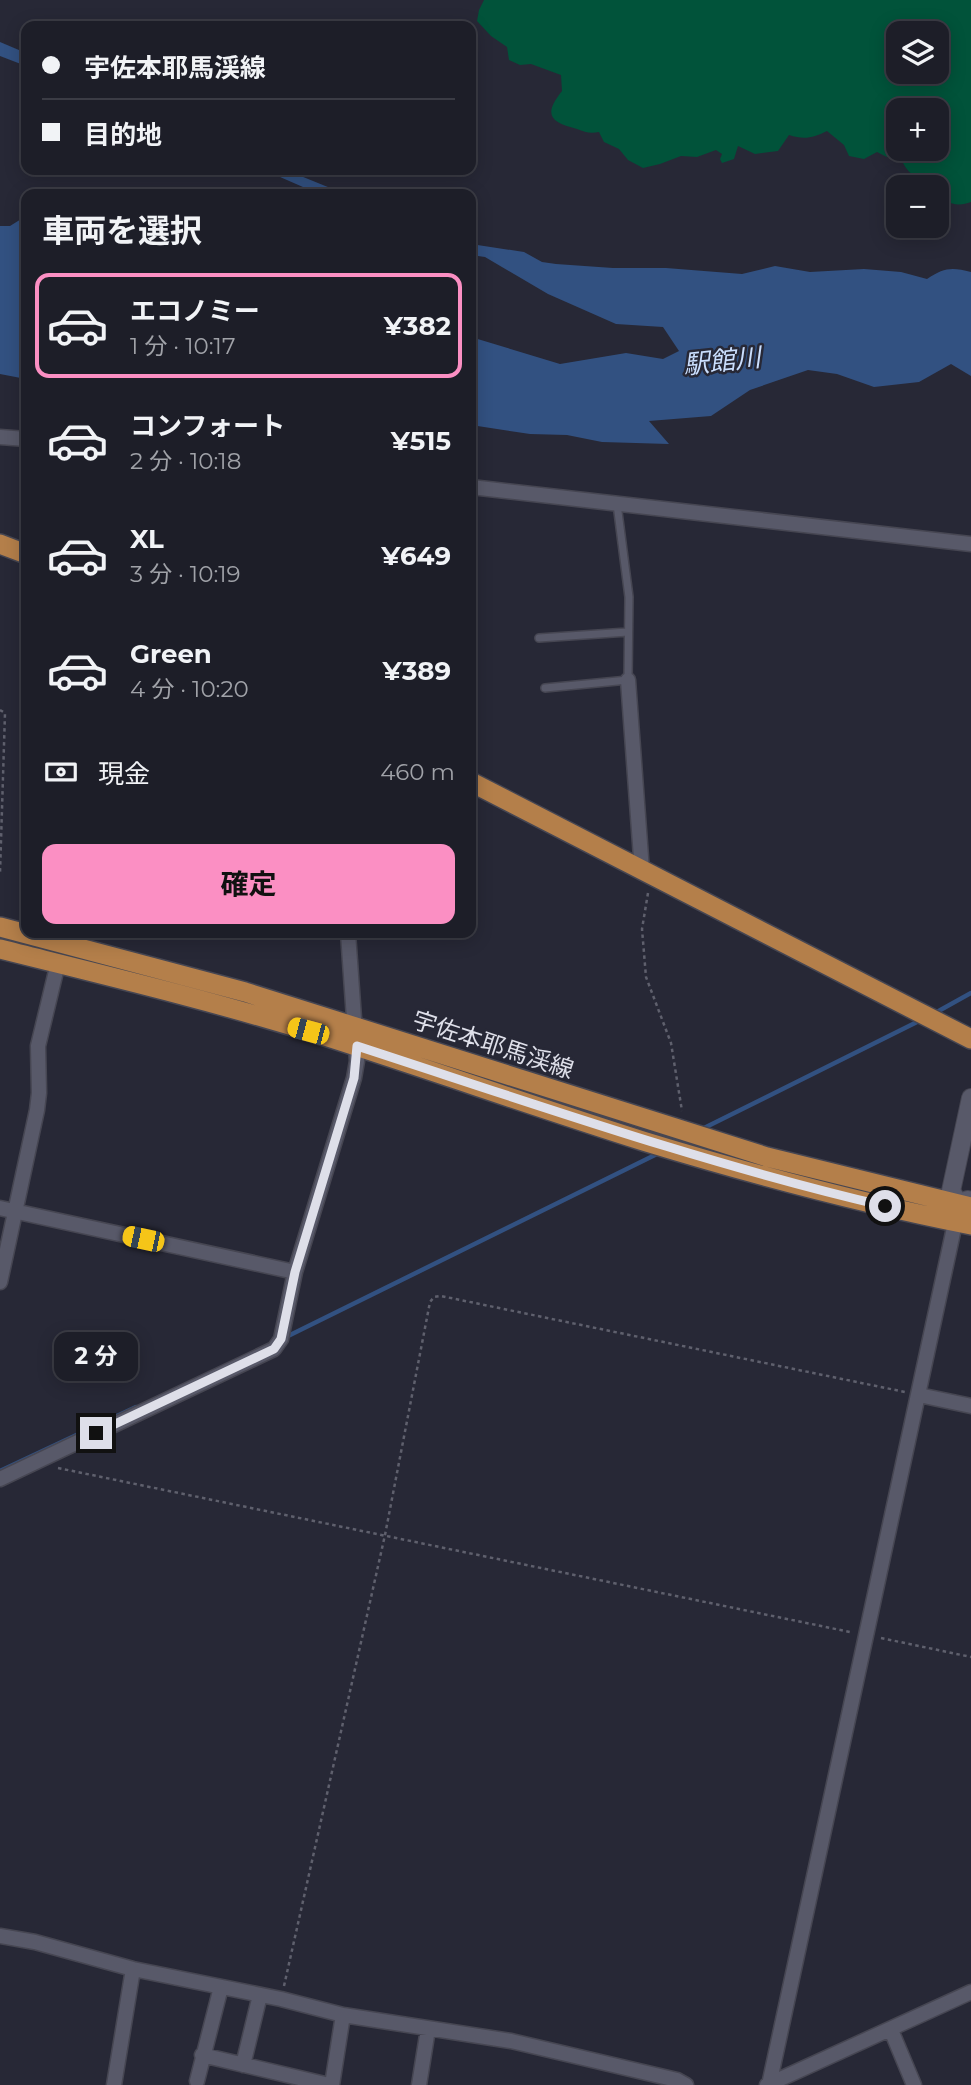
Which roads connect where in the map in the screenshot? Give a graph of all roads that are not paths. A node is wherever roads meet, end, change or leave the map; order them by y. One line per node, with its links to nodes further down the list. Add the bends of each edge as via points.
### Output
1 (0, 437): 2 (street)
2 (21, 439)
3 (476, 488): 4 (street)
4 (616, 504): 6 (street); 8 (lane, via 629,597)
5 (0, 544): 7 (main road)
6 (971, 544)
7 (21, 552)
8 (628, 632): 9 (lane); 10 (lane)
9 (539, 638)
10 (628, 680): 11 (lane); 13 (street)
11 (545, 688)
12 (476, 785): 13 (main road)
13 (648, 874): 21 (main road)
14 (0, 927): 15 (main road, 宇佐本耶馬渓線)
15 (21, 933)
16 (41, 938): 20 (main road, 宇佐本耶馬渓線)
17 (348, 938): 20 (street)
18 (0, 949): 19 (main road, 宇佐本耶馬渓線)
19 (58, 963): 22 (main road, 宇佐本耶馬渓線); 25 (street, via 40,1035 38,1101)
20 (355, 1026): 22 (street); 26 (main road, 宇佐本耶馬渓線, via 705,1138)
21 (971, 1039)
22 (357, 1046): 26 (main road, 宇佐本耶馬渓線, via 642,1140 803,1187); 27 (street, via 354,1078)
23 (971, 1098): 26 (street, via 951,1191)
24 (0, 1208): 25 (street)
25 (16, 1211): 27 (street); 28 (street)
26 (966, 1211): 29 (street)
27 (295, 1272): 31 (street, via 281,1339 274,1349)
28 (0, 1282)
29 (919, 1395): 30 (street); 47 (street)
30 (971, 1406)
31 (0, 1479)
32 (0, 1936): 33 (street)
33 (133, 1969): 34 (street); 43 (street)
34 (221, 1987): 36 (street); 40 (street)
35 (971, 1992): 39 (street)
36 (260, 1995): 37 (street); 41 (street)
37 (343, 2015): 38 (street); 44 (street)
38 (428, 2029): 45 (street); 46 (street, via 511,2040)
39 (891, 2030): 47 (street); 48 (street)
40 (202, 2055): 41 (street); 42 (street)
41 (243, 2064): 44 (street)
42 (197, 2081)
43 (114, 2085)
44 (330, 2085)
45 (419, 2085)
46 (686, 2085)
47 (768, 2085)
48 (914, 2085)

